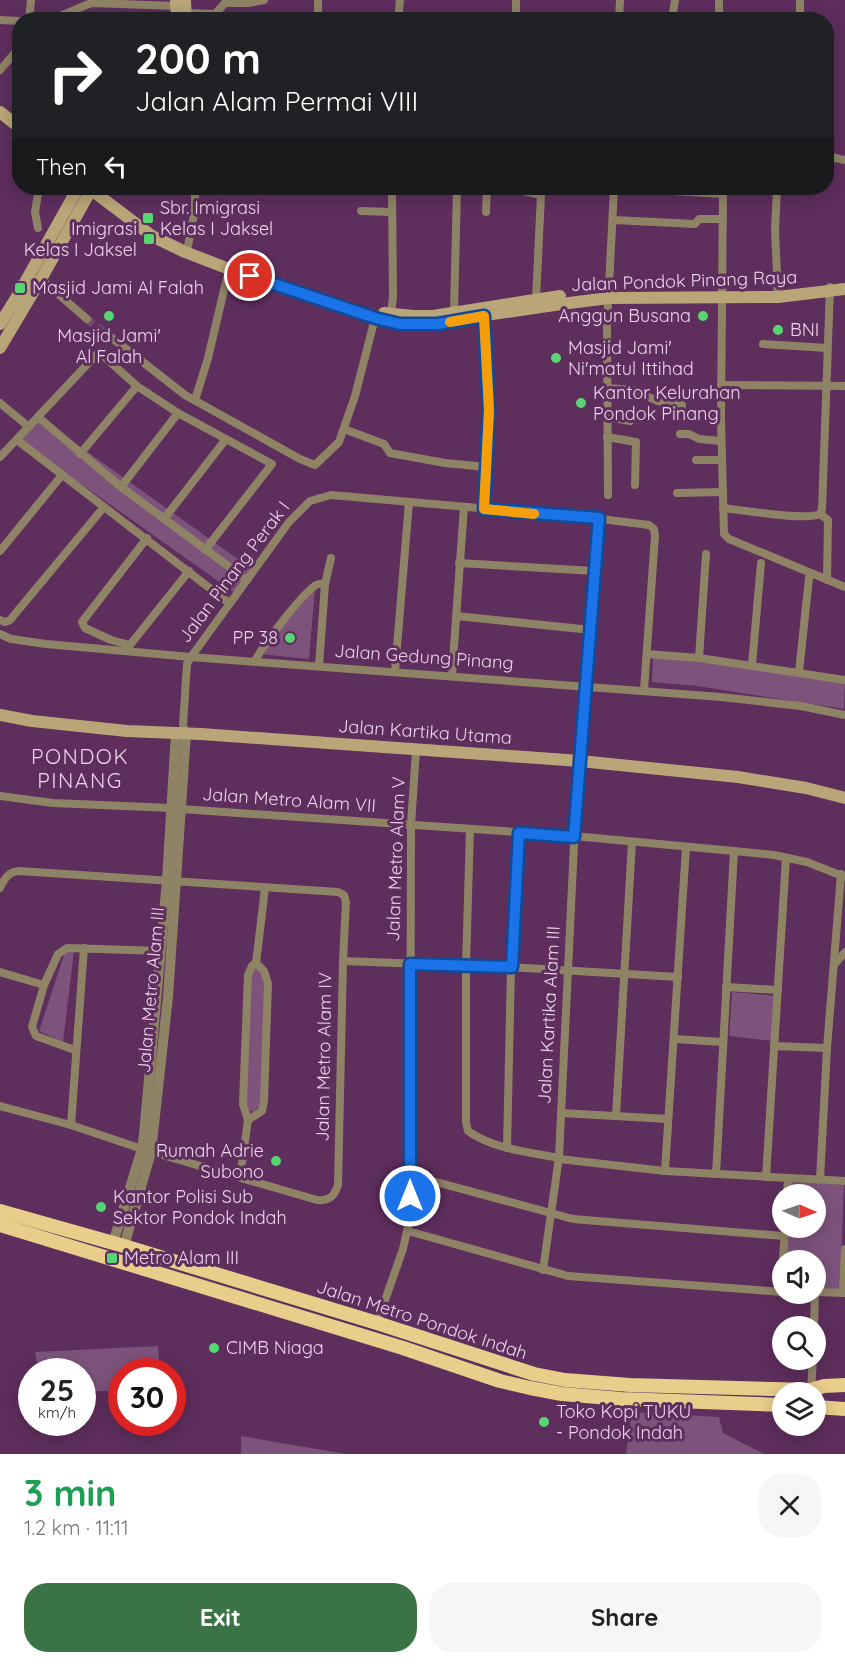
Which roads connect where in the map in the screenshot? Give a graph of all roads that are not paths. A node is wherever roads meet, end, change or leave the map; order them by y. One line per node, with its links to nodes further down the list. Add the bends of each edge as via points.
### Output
1 (264, 0): 6 (street, via 225,3)
2 (91, 1): 3 (street); 4 (street)
3 (181, 10): 5 (street)
4 (68, 12)
5 (198, 12)
6 (218, 12)
7 (12, 56): 8 (street)
8 (0, 70)
9 (0, 103): 11 (main road)
10 (0, 112): 12 (main road)
11 (12, 113)
12 (12, 122)
13 (38, 195): 31 (street)
14 (87, 195): 34 (main road)
15 (87, 195): 41 (main road)
16 (100, 195): 33 (main road, Jalan Pondok Pinang Raya, via 152,236)
17 (102, 195): 32 (main road, Jalan Pondok Pinang Raya)
18 (195, 195): 32 (street)
19 (392, 195): 27 (street)
20 (457, 195): 43 (street)
21 (487, 195): 28 (street)
22 (541, 195): 42 (street)
23 (614, 195): 30 (street)
24 (723, 195): 29 (street)
25 (777, 195): 38 (street)
26 (361, 211): 27 (street)
27 (392, 212): 46 (street)
28 (486, 212)
29 (723, 219): 30 (street, via 699,219 695,224); 40 (street)
30 (612, 220): 39 (street)
31 (38, 228)
32 (188, 246): 46 (main road, Jalan Pondok Pinang Raya)
33 (229, 269): 45 (main road, Jalan Pondok Pinang Raya); 58 (street)
34 (42, 279): 41 (main road); 47 (street)
35 (845, 284): 36 (main road, Jalan Pondok Pinang Raya)
36 (830, 288): 37 (main road, Jalan Pondok Pinang Raya); 38 (main road, Jalan Pondok Pinang Raya); 52 (street)
37 (845, 289)
38 (778, 294): 40 (main road, Jalan Pondok Pinang Raya)
39 (609, 295): 40 (main road, Jalan Pondok Pinang Raya); 42 (main road, Jalan Pondok Pinang Raya); 44 (main road, Jalan Pondok Pinang Raya); 57 (street)
40 (722, 296): 54 (street)
41 (24, 297): 48 (main road); 51 (main road)
42 (537, 299): 44 (main road, Jalan Pondok Pinang Raya)
43 (454, 312): 44 (main road, Jalan Pondok Pinang Raya); 46 (main road, Jalan Pondok Pinang Raya)
44 (483, 312): 46 (main road, Jalan Pondok Pinang Raya, via 419,325); 76 (street, via 489,397)
45 (375, 318): 46 (main road, Jalan Pondok Pinang Raya); 66 (street)
46 (390, 318)
47 (87, 320)
48 (0, 324)
49 (112, 338): 58 (street)
50 (763, 344): 52 (street)
51 (0, 348)
52 (827, 348): 55 (street)
53 (137, 386): 60 (street); 61 (street, via 103,355 96,354); 72 (street)
54 (721, 386): 55 (street); 63 (street)
55 (826, 386): 56 (street); 88 (street)
56 (845, 386)
57 (607, 388): 62 (street); 63 (street, via 632,390 656,401 682,405 681,415)
58 (195, 400): 66 (street, via 315,465 339,442)
59 (0, 403): 65 (street)
60 (178, 413): 69 (street); 79 (street)
61 (38, 417): 65 (street); 72 (street)
62 (607, 417): 64 (street); 68 (street)
63 (721, 419): 71 (street)
64 (630, 421)
65 (29, 427): 70 (street)
66 (344, 429): 76 (street, via 386,445 390,453)
67 (680, 434): 71 (street)
68 (607, 437): 78 (street, via 636,442); 82 (street)
69 (226, 439): 90 (street); 92 (street, via 272,464)
70 (17, 440): 73 (street); 77 (street)
71 (721, 441): 75 (street)
72 (80, 454): 79 (street)
73 (0, 457)
74 (696, 460): 75 (street)
75 (722, 460): 80 (street)
76 (486, 467): 87 (street)
77 (62, 475): 84 (street); 93 (street)
78 (635, 485)
79 (121, 487): 90 (street)
80 (723, 492): 81 (street); 86 (street)
81 (677, 493)
82 (608, 495)
83 (409, 502): 85 (street, Jalan Pinang Perak I); 101 (street, Jalan Pinang Perak I, via 331,495 310,501 289,522); 116 (street)
84 (104, 507): 91 (street); 107 (street)
85 (464, 507): 87 (street, Jalan Pinang Perak I); 96 (street)
86 (723, 508): 88 (street, via 815,517); 102 (street, via 726,538)
87 (484, 509): 89 (street, Jalan Pinang Perak I)
88 (820, 514): 102 (street, via 828,521)
89 (599, 518): 99 (street, Jalan Kartika Alam III); 110 (street, Jalan Pinang Perak I, via 654,529)
90 (164, 519): 92 (street)
91 (147, 538): 98 (street); 98 (street, via 82,622 85,628 111,640 132,643)
92 (205, 550): 101 (street)
93 (0, 551)
94 (706, 554): 112 (street)
95 (331, 558): 103 (street)
96 (459, 563): 99 (street); 106 (street)
97 (761, 563): 114 (street)
98 (189, 571): 105 (street)
99 (595, 571): 108 (street, Jalan Kartika Alam III)
100 (809, 578): 117 (street)
101 (247, 580): 105 (street, Jalan Pinang Perak I)
102 (827, 580): 104 (street)
103 (325, 584): 113 (street, via 317,585 302,600); 115 (street)
104 (845, 586)
105 (229, 603): 111 (street, Jalan Pinang Perak I)
106 (456, 616): 108 (street); 118 (street)
107 (4, 621)
108 (591, 630): 120 (street, Jalan Kartika Alam III)
109 (0, 634): 111 (street, Jalan Gedung Pinang, via 46,644)
110 (647, 654): 112 (street); 121 (street)
111 (191, 657): 113 (street, Jalan Gedung Pinang); 124 (street, Jalan Pinang Perak I)
112 (699, 658): 114 (street)
113 (255, 662): 115 (street, Jalan Gedung Pinang)
114 (752, 665): 117 (street)
115 (319, 666): 116 (street, Jalan Gedung Pinang)
116 (395, 671): 118 (street, Jalan Gedung Pinang)
117 (799, 672): 119 (street)
118 (452, 675): 120 (street, Jalan Gedung Pinang)
119 (845, 680)
120 (587, 687): 121 (street, Jalan Gedung Pinang); 126 (street, Jalan Kartika Alam III)
121 (644, 690): 123 (street, Jalan Gedung Pinang, via 760,701)
122 (0, 715): 124 (main road, Jalan Kartika Utama, via 57,724)
123 (845, 715)
124 (182, 730): 125 (main road, Jalan Kartika Utama); 129 (street, Jalan Metro Alam III)
125 (416, 750): 126 (main road, Jalan Kartika Utama); 130 (street, Jalan Metro Alam V)
126 (580, 761): 128 (main road, Jalan Kartika Utama, via 738,777); 133 (street, Jalan Kartika Alam III)
127 (0, 796): 129 (street, Jalan Metro Alam VII, via 53,803)
128 (845, 798)
129 (176, 808): 130 (street, Jalan Metro Alam VII); 139 (street, Jalan Metro Alam III)
130 (411, 825): 131 (street, Jalan Metro Alam VII); 147 (street, Jalan Metro Alam V)
131 (470, 829): 132 (street, Jalan Metro Alam VII); 148 (street)
132 (519, 833): 133 (street, Jalan Metro Alam VII); 150 (street)
133 (574, 837): 134 (street, Jalan Metro Alam VII); 151 (street, Jalan Kartika Alam III)
134 (632, 842): 135 (street, Jalan Metro Alam VII); 153 (street)
135 (686, 847): 136 (street, Jalan Metro Alam VII); 154 (street)
136 (734, 851): 137 (street, Jalan Metro Alam VII); 156 (street)
137 (786, 858): 138 (street, Jalan Metro Alam VII); 157 (street)
138 (843, 876): 149 (street)
139 (172, 880): 140 (street, Jalan Metro Alam IV, via 19,871 7,876); 141 (street, Jalan Metro Alam IV); 143 (street, Jalan Metro Alam III); 170 (street, Jalan Metro Alam III, via 168,997)
140 (0, 888)
141 (265, 888): 145 (street, Jalan Metro Alam IV, via 344,895); 146 (street)
142 (84, 948): 143 (street); 155 (street, via 62,950); 162 (street)
143 (160, 951): 170 (street, Jalan Metro Alam III)
144 (845, 952): 149 (street)
145 (343, 962): 147 (street); 176 (street, Jalan Metro Alam IV, via 339,1185 335,1194 317,1200)
146 (256, 963): 167 (street, via 248,975 243,1104); 167 (street, via 268,984 264,1101 261,1111)
147 (410, 964): 148 (street); 174 (street, Jalan Metro Alam V)
148 (466, 965): 150 (street); 169 (street, via 468,1131)
149 (834, 965): 161 (street)
150 (512, 967): 151 (street); 169 (street)
151 (568, 970): 153 (street); 164 (street, Jalan Kartika Alam III)
152 (0, 972): 155 (street)
153 (624, 974): 154 (street); 165 (street)
154 (678, 977): 158 (street)
155 (44, 985): 162 (street, via 33,1033)
156 (726, 987): 157 (street); 159 (street)
157 (778, 990): 160 (street)
158 (674, 1039): 159 (street); 166 (street)
159 (723, 1042): 173 (street)
160 (774, 1046): 161 (street); 175 (street)
161 (827, 1048): 178 (street)
162 (75, 1050): 168 (street)
163 (0, 1106): 168 (street, Jalan Metro Alam IV)
164 (561, 1113): 165 (street); 171 (street, Jalan Kartika Alam III)
165 (616, 1116): 166 (street)
166 (668, 1119): 172 (street)
167 (248, 1120): 176 (street)
168 (71, 1125): 170 (street, Jalan Metro Alam IV)
169 (507, 1148): 171 (street)
170 (147, 1151): 176 (street, Jalan Metro Alam IV); 186 (street, Jalan Metro Alam III)
171 (559, 1159): 172 (street); 182 (street, Jalan Kartika Alam III)
172 (665, 1171): 173 (street)
173 (716, 1174): 175 (street)
174 (410, 1175): 182 (street); 185 (street, Jalan Metro Alam V)
175 (766, 1177): 177 (street)
176 (240, 1178)
177 (788, 1179): 178 (street); 180 (street)
178 (820, 1180): 179 (street)
179 (845, 1181)
180 (788, 1184)
181 (0, 1211): 186 (highway, Jalan Metro Pondok Indah)
182 (552, 1214): 184 (street, via 604,1222); 188 (street, Jalan Kartika Alam III)
183 (0, 1224): 196 (highway, Jalan Metro Pondok Indah, via 530,1388 621,1399)
184 (772, 1230)
185 (408, 1231): 188 (street); 192 (street, Jalan Metro Alam V)
186 (118, 1244): 192 (highway, Jalan Metro Pondok Indah)
187 (845, 1249): 191 (street)
188 (543, 1270): 189 (street, via 597,1280)
189 (772, 1291)
190 (826, 1292): 191 (street)
191 (844, 1293)
192 (377, 1323): 195 (highway, Jalan Metro Pondok Indah, via 517,1369 565,1380)
193 (845, 1385): 194 (highway, Jalan Metro Pondok Indah)
194 (826, 1386)
195 (772, 1390)
196 (772, 1405)
197 (826, 1408): 198 (highway)
198 (845, 1409)

